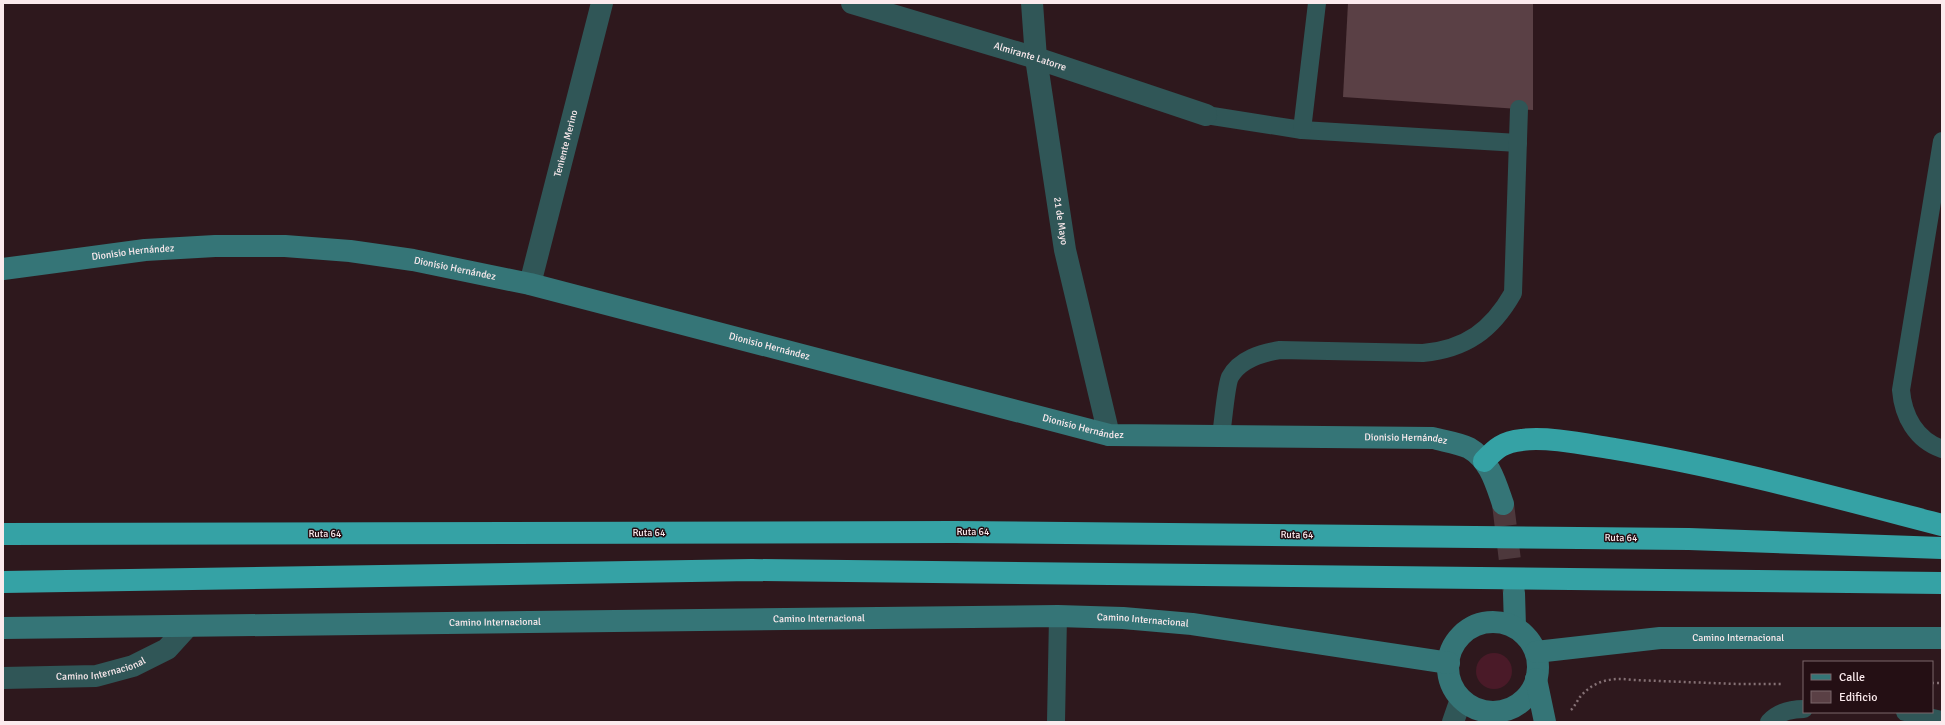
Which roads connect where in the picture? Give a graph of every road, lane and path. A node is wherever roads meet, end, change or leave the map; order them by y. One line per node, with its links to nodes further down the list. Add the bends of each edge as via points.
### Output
1 (602, 3): 12 (street, Teniente Merino)
2 (852, 3): 5 (street, Almirante Latorre)
3 (1032, 3): 5 (street, 21 de Mayo)
4 (1317, 3): 8 (lane)
5 (1036, 58): 7 (street, Almirante Latorre); 13 (street, 21 de Mayo, via 1065,250)
6 (1519, 109): 10 (lane)
7 (1206, 115): 8 (lane)
8 (1302, 130): 10 (lane)
9 (1942, 141): 15 (lane, via 1901,390 1902,403 1914,428 1923,438)
10 (1518, 143): 14 (lane, via 1513,293 1503,311 1489,326 1473,338 1440,351 1423,353 1280,350 1264,352 1238,367 1230,378)
11 (3, 269): 12 (main road, Dionisio Hernández, via 146,250 215,246 285,246 350,251 414,260)
12 (530, 284): 13 (main road, Dionisio Hernández)
13 (1109, 435): 14 (main road, Dionisio Hernández)
14 (1221, 435): 16 (main road, Dionisio Hernández, via 1433,438 1469,448)
15 (1942, 449)
16 (1484, 461): 17 (main road, Dionisio Hernández, via 1492,473); 18 (highway, via 1499,446 1522,439 1586,444 1724,470)
17 (1503, 504)
18 (1942, 525)
19 (3, 534): 20 (highway, Ruta 64, via 955,532 1689,538)
20 (1942, 548)
21 (3, 582): 22 (highway, via 752,570)
22 (1942, 583)
23 (1514, 593): 26 (main road)
24 (1058, 616): 25 (main road, Camino Internacional); 30 (main road, Camino Internacional, via 1192,624); 40 (lane)
25 (187, 627): 27 (main road, Camino Internacional); 31 (street, Camino Internacional, via 167,649 133,666 96,676)
26 (1515, 627): 29 (main road, via 1524,634); 30 (main road, via 1501,622 1486,622 1472,627 1460,636 1452,648)
27 (3, 628)
28 (1942, 638): 29 (main road, Camino Internacional, via 1660,638)
29 (1536, 652): 32 (main road, via 1539,666)
30 (1449, 663): 34 (main road, via 1449,676)
31 (3, 678)
32 (1536, 679): 38 (main road, via 1531,692 1522,702); 42 (main road)
33 (1789, 684): 36 (path, via 1619,678 1605,680 1593,686)
34 (1461, 699): 38 (main road); 41 (street)
35 (1803, 709): 43 (lane, via 1786,711)
36 (1568, 713)
37 (1909, 713): 39 (lane)
38 (1500, 717)
39 (1942, 720)
40 (1056, 722)
41 (1453, 722)
42 (1545, 722)
43 (1769, 722)

